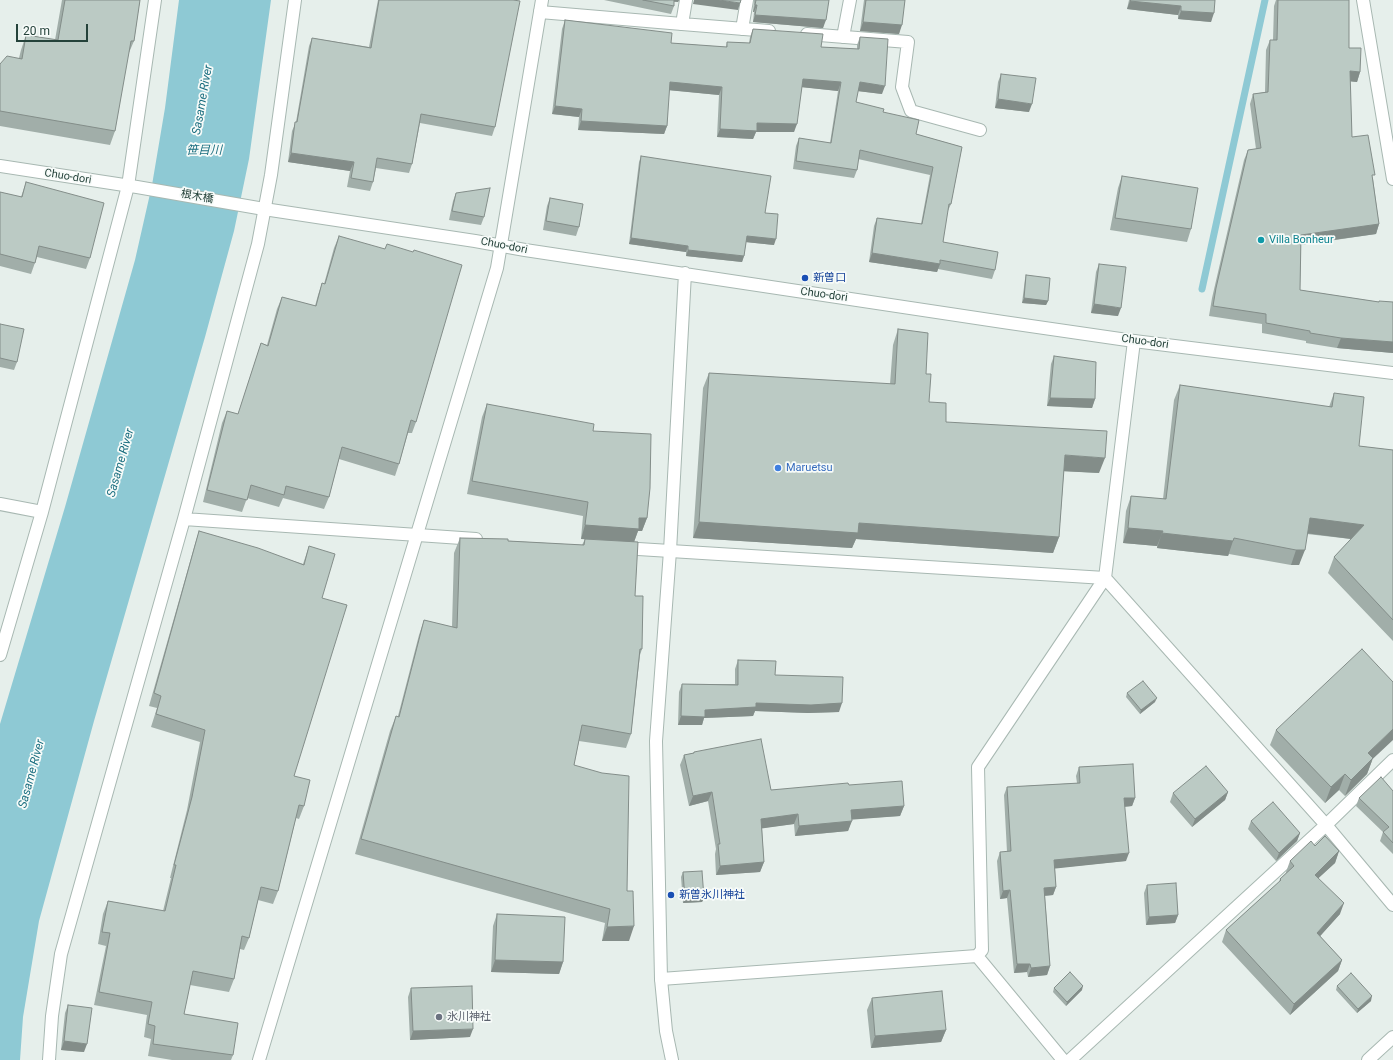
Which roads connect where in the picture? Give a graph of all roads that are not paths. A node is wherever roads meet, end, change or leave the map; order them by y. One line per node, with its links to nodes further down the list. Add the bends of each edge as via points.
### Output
1 (154, 0): 17 (street)
2 (295, 0): 18 (street, via 270,175)
3 (542, 0): 8 (street)
4 (686, 0): 9 (street)
5 (747, 0): 10 (street)
6 (850, 0): 13 (street)
7 (1363, 0): 16 (street)
8 (540, 12): 9 (street); 19 (street)
9 (682, 24): 10 (street)
10 (742, 29): 11 (street)
11 (781, 32)
12 (796, 33): 13 (street)
13 (843, 37): 14 (street, via 908,42 902,87 911,111)
14 (980, 130)
15 (0, 166): 17 (street, Chuo-dori)
16 (1393, 179)
17 (132, 186): 18 (street, 根木橋); 24 (street)
18 (261, 208): 19 (street, Chuo-dori); 25 (street, via 258,244)
19 (500, 245): 20 (street, Chuo-dori); 26 (street, via 496,268)
20 (685, 273): 21 (street, Chuo-dori); 29 (street)
21 (1134, 341): 22 (street, Chuo-dori); 30 (street)
22 (1393, 373)
23 (0, 504): 24 (street)
24 (42, 512): 31 (street)
25 (184, 519): 26 (street); 38 (street, via 61,954)
26 (416, 536): 27 (street); 39 (street)
27 (488, 540)
28 (614, 547): 29 (street)
29 (670, 551): 30 (street); 36 (street, via 656,741)
30 (1105, 578): 33 (street); 35 (street, via 978,767 982,950)
31 (0, 655)
32 (1393, 760): 33 (street)
33 (1326, 825): 34 (street); 42 (street)
34 (1393, 904)
35 (977, 956): 36 (street); 41 (street)
36 (661, 979): 40 (street, via 666,1031)
37 (1393, 1037): 43 (street)
38 (49, 1060)
39 (259, 1060)
40 (672, 1060)
41 (1063, 1060)
42 (1070, 1060)
43 (1368, 1060)

